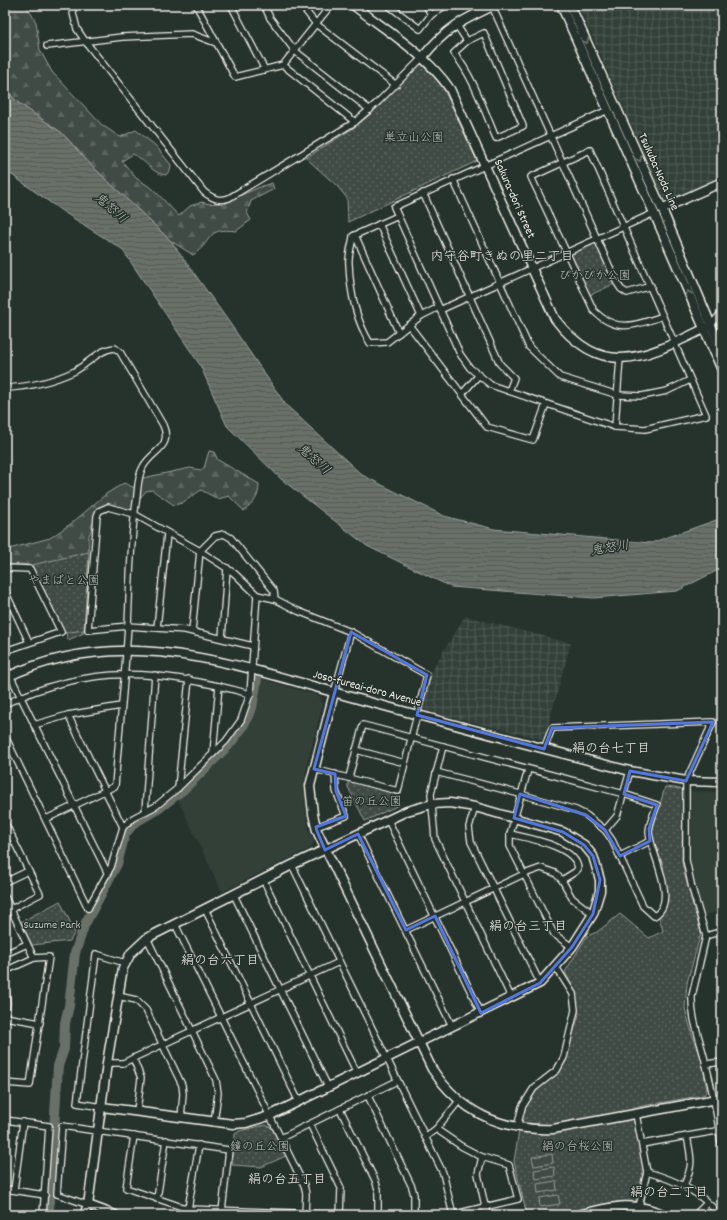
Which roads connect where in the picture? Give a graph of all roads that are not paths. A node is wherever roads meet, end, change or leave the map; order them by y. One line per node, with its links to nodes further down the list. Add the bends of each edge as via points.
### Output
1 (71, 5): 17 (street, via 77,29)
2 (196, 5): 19 (street)
3 (231, 5): 24 (street)
4 (264, 5): 21 (street, via 270,18)
5 (301, 5): 15 (street)
6 (331, 5): 15 (street)
7 (353, 5): 22 (street, Sakura-dori Street)
8 (388, 5): 14 (street, via 420,29)
9 (426, 5): 14 (street)
10 (446, 5): 14 (street)
11 (561, 5): 27 (street, Tsukuba-Noda Line)
12 (570, 5): 35 (street, Tsukuba-Noda Line, one-way to 35)
13 (494, 6): 16 (street); 29 (street)
14 (431, 16)
15 (316, 24): 21 (street); 25 (street)
16 (456, 24): 18 (street); 22 (street, via 437,39)
17 (85, 41): 19 (street, via 192,34); 20 (street); 28 (street, via 204,192 218,199 229,198)
18 (467, 41): 18 (street, via 484,33 523,126 496,138 470,79 454,53)
19 (216, 43): 24 (street, via 235,77)
20 (47, 46)
21 (295, 51): 23 (street); 26 (street)
22 (422, 58): 25 (street); 31 (street, Sakura-dori Street, via 438,72 450,89)
23 (283, 65): 24 (street); 28 (street)
24 (265, 70)
25 (396, 85): 26 (street)
26 (370, 110): 28 (street)
27 (608, 110): 29 (street); 35 (street, Tsukuba-Noda Line)
28 (355, 122)
29 (550, 136): 30 (street); 31 (street)
30 (562, 162): 38 (street, via 590,150); 40 (street); 41 (street, via 531,177)
31 (485, 165): 32 (street); 42 (street, Sakura-dori Street)
32 (453, 179): 34 (street); 43 (street)
33 (722, 182): 35 (street)
34 (423, 193): 36 (street, via 394,207); 45 (street)
35 (658, 211): 38 (street); 52 (street, Tsukuba-Noda Line)
36 (398, 216): 37 (street); 46 (street)
37 (379, 224): 39 (street); 48 (street)
38 (624, 226): 40 (street); 44 (street)
39 (355, 235): 53 (street); 53 (street, via 348,263 355,308 362,330 370,343 387,342)
40 (596, 239): 41 (street); 44 (street, via 621,289 627,293)
41 (565, 252): 42 (street); 49 (street, via 586,297 601,318 631,327)
42 (532, 268): 43 (street); 56 (street, Sakura-dori Street, via 555,319 562,328 588,349)
43 (499, 283): 45 (street); 63 (street, via 529,347 560,377)
44 (651, 286): 49 (street)
45 (470, 296): 46 (street); 61 (street, via 500,364 514,378)
46 (440, 308): 48 (street); 58 (street, via 460,354)
47 (722, 312): 52 (street)
48 (421, 316): 51 (street)
49 (663, 316): 54 (street)
50 (722, 321): 52 (street)
51 (409, 325): 53 (street); 62 (street)
52 (708, 327): 54 (street, Sakura-dori Street); 55 (street, Tsukuba-Noda Line); 57 (street)
53 (399, 333)
54 (674, 342): 56 (street, Sakura-dori Street, via 643,356); 59 (street)
55 (722, 351)
56 (620, 358): 63 (street)
57 (722, 370)
58 (478, 376): 61 (street, via 491,385); 62 (street)
59 (690, 380): 63 (street, via 667,391 642,396); 65 (street, via 706,415 645,429)
60 (5, 388): 66 (street, via 48,380 74,371 104,350 118,350 163,425 166,435 162,446 142,467)
61 (509, 391): 64 (street)
62 (462, 394): 64 (street, via 487,426 533,440)
63 (618, 395): 65 (street)
64 (546, 404): 65 (street)
65 (615, 427)
66 (134, 514): 67 (street); 74 (street); 74 (street, via 108,507 99,511 97,516 88,630)
67 (167, 534): 68 (street); 75 (street)
68 (200, 551): 70 (street); 73 (street, via 215,536 224,534 231,538 274,591); 76 (street)
69 (5, 568): 79 (street, via 30,569 61,632)
70 (227, 568): 72 (street); 78 (street)
71 (5, 591): 79 (street)
72 (257, 595): 73 (street); 80 (street)
73 (275, 599): 77 (street)
74 (128, 626): 75 (street); 81 (street)
75 (157, 628): 76 (street)
76 (192, 631): 78 (street)
77 (351, 632): 90 (street); 96 (street, via 427,675)
78 (222, 638): 80 (street)
79 (29, 642): 82 (street)
80 (253, 646): 84 (street)
81 (126, 650): 84 (street, Joso-fureai-doro Avenue, via 183,654); 85 (street); 87 (street, Joso-fureai-doro Avenue, via 65,658 28,668)
82 (5, 651)
83 (5, 665): 87 (street)
84 (252, 669): 90 (street, Joso-fureai-doro Avenue); 91 (street)
85 (123, 673): 86 (street); 92 (street, via 47,686); 94 (street)
86 (155, 675): 88 (street); 120 (street)
87 (8, 677): 92 (street)
88 (189, 679): 89 (street); 113 (street)
89 (219, 686): 91 (street); 103 (street)
90 (334, 692): 96 (street, Joso-fureai-doro Avenue); 105 (street)
91 (250, 694): 103 (street, via 241,720 226,741)
92 (20, 696): 93 (street); 97 (street)
93 (5, 704)
94 (121, 706): 95 (street); 114 (street, via 115,786)
95 (68, 715): 97 (street); 114 (street)
96 (416, 715): 99 (street); 101 (street, Joso-fureai-doro Avenue)
97 (34, 725): 118 (street)
98 (5, 736): 122 (street)
99 (412, 737): 100 (street); 102 (street, via 363,725); 104 (street)
100 (443, 746): 106 (street); 108 (street)
101 (544, 749): 107 (street, Joso-fureai-doro Avenue); 111 (street, via 552,728 712,722)
102 (356, 750): 104 (street); 110 (street)
103 (213, 753): 113 (street)
104 (405, 763): 110 (street, via 398,791)
105 (314, 769): 109 (street); 126 (street, via 310,798)
106 (528, 770): 115 (street); 116 (street)
107 (630, 771): 111 (street, Joso-fureai-doro Avenue); 116 (street)
108 (436, 772): 115 (street); 117 (street, via 431,794)
109 (335, 774): 110 (street); 126 (street, via 336,791 346,816)
110 (349, 777)
111 (686, 781): 112 (street, Joso-fureai-doro Avenue); 153 (street, via 686,860)
112 (722, 782)
113 (178, 788): 120 (street, via 156,806)
114 (105, 790): 118 (street); 125 (street)
115 (520, 794): 121 (street); 127 (street, via 576,810)
116 (624, 794): 127 (street, via 617,816); 132 (street, via 657,805 649,830)
117 (432, 804): 119 (street, via 450,803); 123 (street, via 406,811); 145 (street, via 435,839)
118 (74, 806): 122 (street); 137 (street)
119 (475, 807): 121 (street); 142 (street, via 469,835)
120 (145, 811): 125 (street)
121 (514, 818): 129 (street); 148 (street, via 563,832 584,845 593,856 600,880 600,891)
122 (46, 819): 137 (street, via 88,908)
123 (388, 820): 128 (street); 149 (street)
124 (5, 823): 130 (street)
125 (123, 827): 137 (street)
126 (316, 827): 133 (street)
127 (605, 830): 134 (street)
128 (358, 834): 133 (street); 151 (street)
129 (510, 834): 138 (street, via 510,846); 139 (street, via 554,846 569,855 577,863 578,869)
130 (12, 836): 131 (street); 136 (street)
131 (5, 840)
132 (650, 841): 134 (street); 134 (street, via 665,891 664,902 658,914 654,916 643,906)
133 (326, 850): 135 (street); 176 (street)
134 (620, 856)
135 (292, 865): 140 (street); 159 (street)
136 (28, 871): 141 (street); 146 (street, via 40,894)
137 (108, 874)
138 (524, 874): 139 (street, via 541,868 548,869); 142 (street); 156 (street, via 554,934)
139 (562, 880): 148 (street, via 572,898)
140 (264, 881): 143 (street); 163 (street)
141 (5, 882)
142 (495, 889): 145 (street); 165 (street)
143 (234, 895): 147 (street); 166 (street)
144 (5, 897): 146 (street)
145 (465, 903): 149 (street); 168 (street)
146 (11, 909): 155 (street)
147 (205, 909): 150 (street); 169 (street)
148 (593, 914): 156 (street)
149 (435, 916): 151 (street); 170 (street)
150 (176, 924): 154 (street); 172 (street)
151 (406, 930): 174 (street)
152 (722, 931): 153 (street)
153 (706, 936): 182 (street, via 692,996 693,1018)
154 (147, 938): 160 (street, via 131,953); 175 (street)
155 (27, 944): 157 (street); 158 (street)
156 (572, 947): 161 (street)
157 (5, 954)
158 (34, 958): 162 (street); 173 (street, via 49,957)
159 (339, 962): 163 (street); 179 (street)
160 (125, 963): 167 (street); 192 (street, via 96,954 77,1103)
161 (556, 967): 165 (street); 202 (street, via 573,994 575,1010 564,1057 557,1070 534,1088 522,1107)
162 (5, 971)
163 (310, 976): 166 (street); 183 (street)
164 (5, 983): 171 (street)
165 (540, 983): 168 (street)
166 (281, 991): 169 (street); 186 (street)
167 (118, 996): 177 (street, via 136,1000 141,1004); 180 (street)
168 (511, 998): 170 (street)
169 (251, 1004): 172 (street); 191 (street)
170 (481, 1013): 174 (street)
171 (5, 1018): 173 (street)
172 (222, 1018): 175 (street); 196 (street)
173 (40, 1023): 185 (street, via 30,1085)
174 (452, 1026): 176 (street)
175 (192, 1031): 177 (street); 200 (street, via 218,1087)
176 (419, 1043): 179 (street); 190 (street, via 443,1086)
177 (162, 1045): 178 (street); 197 (street, via 183,1089)
178 (133, 1058): 180 (street, via 123,1063); 194 (street, via 141,1078)
179 (387, 1059): 183 (street); 184 (street)
180 (107, 1062): 192 (street)
181 (722, 1062): 182 (street)
182 (706, 1064): 189 (street)
183 (357, 1073): 186 (street)
184 (397, 1081): 187 (street); 208 (street)
185 (5, 1083)
186 (328, 1087): 191 (street)
187 (368, 1096): 193 (street); 234 (street, via 412,1187)
188 (722, 1098): 189 (street)
189 (713, 1100): 195 (street); 204 (street)
190 (460, 1101): 202 (street, via 496,1122); 203 (street)
191 (298, 1102): 196 (street)
192 (102, 1107): 194 (street); 205 (street)
193 (340, 1108): 201 (street); 233 (street, via 375,1180 378,1189)
194 (138, 1111): 197 (street)
195 (636, 1114): 202 (street, via 553,1129); 211 (street)
196 (269, 1116): 200 (street, via 246,1123); 209 (street)
197 (181, 1118): 200 (street)
198 (5, 1120): 199 (street)
199 (23, 1122): 218 (street); 219 (street, via 49,1126)
200 (214, 1122)
201 (310, 1124): 209 (street); 231 (street, via 341,1188)
202 (517, 1128)
203 (436, 1129): 208 (street); 214 (street)
204 (721, 1130): 207 (street); 213 (street)
205 (99, 1131): 206 (street); 222 (street); 222 (street, via 62,1126 57,1194)
206 (134, 1136): 210 (street); 220 (street, via 126,1188)
207 (687, 1136): 211 (street); 216 (street, via 692,1163)
208 (425, 1137): 235 (street, via 443,1173)
209 (280, 1138): 227 (street, via 304,1184)
210 (166, 1140): 212 (street); 220 (street)
211 (642, 1144): 215 (street)
212 (199, 1145): 225 (street); 226 (street, via 229,1150)
213 (722, 1149)
214 (482, 1157): 224 (street, via 478,1174); 224 (street, via 509,1164 518,1199)
215 (647, 1172): 216 (street); 223 (street)
216 (684, 1185): 221 (street)
217 (5, 1188): 218 (street)
218 (14, 1190): 219 (street)
219 (45, 1195): 228 (street)
220 (157, 1200): 225 (street)
221 (707, 1203): 240 (street); 241 (street)
222 (88, 1205): 229 (street); 230 (street)
223 (639, 1206): 237 (street, via 622,1206); 238 (street); 239 (street)
224 (485, 1207): 235 (street); 236 (street)
225 (188, 1209): 226 (street)
226 (222, 1211): 227 (street)
227 (305, 1214): 231 (street)
228 (42, 1215)
229 (84, 1215)
230 (115, 1215)
231 (340, 1215): 232 (street)
232 (344, 1215)
233 (378, 1215)
234 (414, 1215)
235 (452, 1215)
236 (487, 1215)
237 (578, 1215)
238 (637, 1215)
239 (665, 1215)
240 (695, 1215)
241 (719, 1215)

